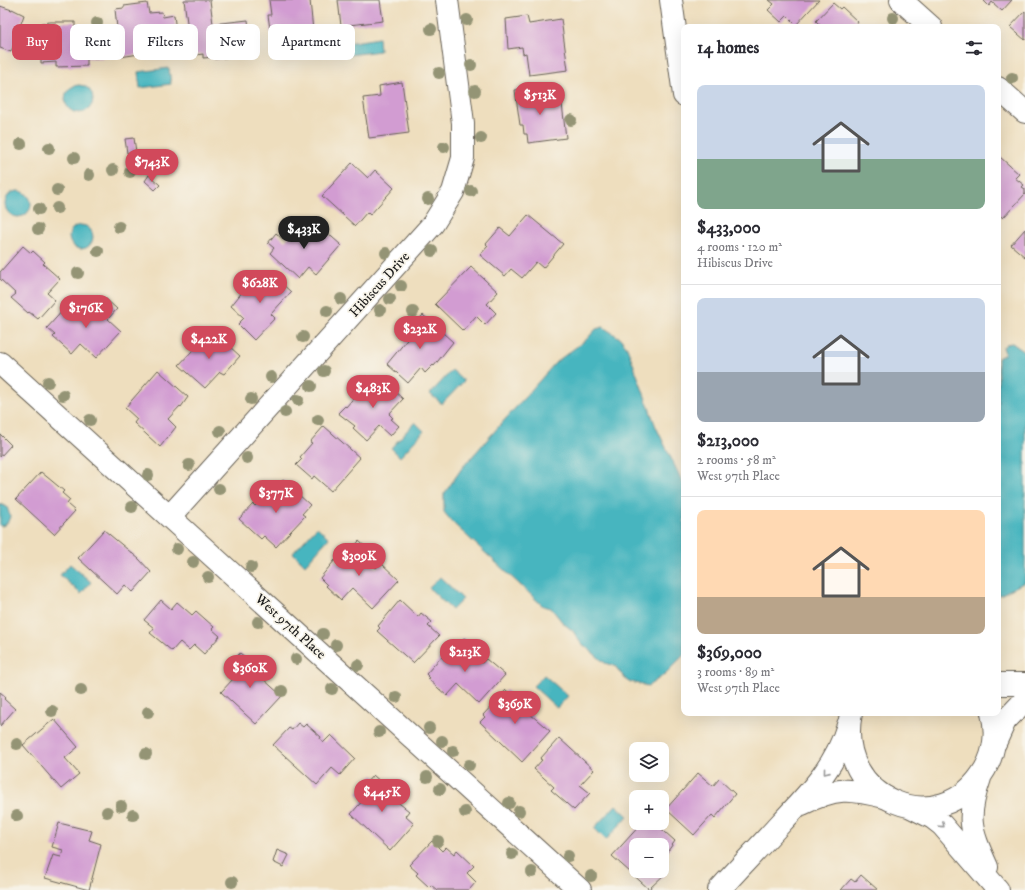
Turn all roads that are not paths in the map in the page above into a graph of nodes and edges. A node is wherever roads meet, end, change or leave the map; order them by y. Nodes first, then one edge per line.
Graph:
1 (447, 0) edge
2 (671, 0) edge
3 (901, 0) edge
4 (928, 24) edge
5 (681, 73) edge
6 (1001, 91) edge
7 (1025, 112) edge
8 (0, 363) edge
9 (170, 516) junction
10 (1001, 684) edge
11 (1025, 684) edge
12 (1025, 700) edge
13 (992, 716) edge
14 (850, 719) edge
15 (994, 744) junction
16 (981, 777) junction
17 (885, 797) junction
18 (908, 806) junction
19 (796, 808) junction
20 (580, 890) edge
21 (720, 890) edge
22 (998, 890) edge

1 - 9 street, Hibiscus Drive
2 - 5 street
3 - 4 street
6 - 7 street
8 - 9 street, West 97th Place
9 - 20 street, West 97th Place
10 - 11 street
12 - 15 street
13 - 15 street
14 - 17 street
14 -> 19 street
15 - 16 street
16 - 18 street
16 - 22 street
17 - 18 street
17 - 19 street
18 -> 22 street
19 - 21 street

